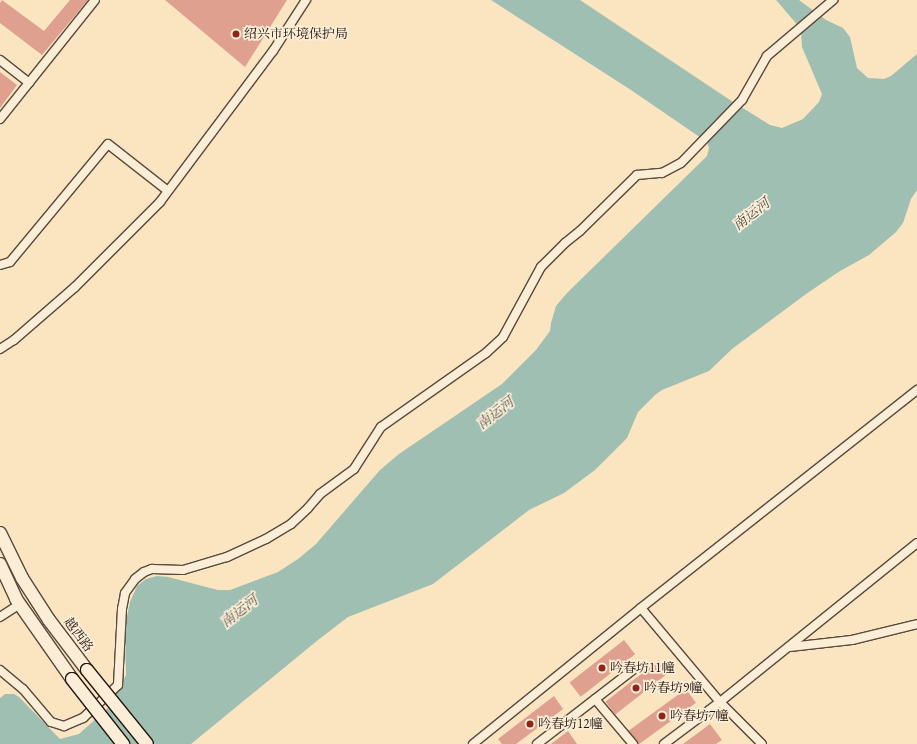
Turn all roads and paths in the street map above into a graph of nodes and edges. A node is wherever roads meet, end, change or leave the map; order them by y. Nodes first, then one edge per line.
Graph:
1 (95, 0) edge
2 (306, 0) edge
3 (833, 0) edge
4 (0, 60) edge
5 (29, 83) junction
6 (0, 119) edge
7 (168, 191) junction
8 (0, 265) edge
9 (0, 349) edge
10 (917, 390) edge
11 (0, 533) edge
12 (916, 546) edge
13 (0, 564) edge
14 (20, 604) junction
15 (641, 608) junction
16 (0, 617) edge
17 (917, 624) edge
18 (790, 647) junction
19 (634, 669) dead end
20 (0, 670) edge
21 (595, 699) junction
22 (720, 702) junction
23 (124, 744) edge
24 (147, 744) edge
25 (473, 744) edge
26 (537, 744) edge
27 (633, 744) edge
28 (664, 744) edge
29 (762, 744) edge

1 - 5 street
2 - 7 street
3 - 20 street
4 - 5 street
5 - 6 street
7 - 8 street
7 - 9 street
10 - 15 street
11 - 24 main road, 越西路, bridge
12 - 18 street
13 - 14 main road
14 - 16 street
14 - 23 main road, bridge
15 - 22 street
15 - 25 street
17 - 18 street
18 - 22 street
19 - 21 street
21 - 26 street
21 - 27 street
22 - 28 street
22 - 29 street

